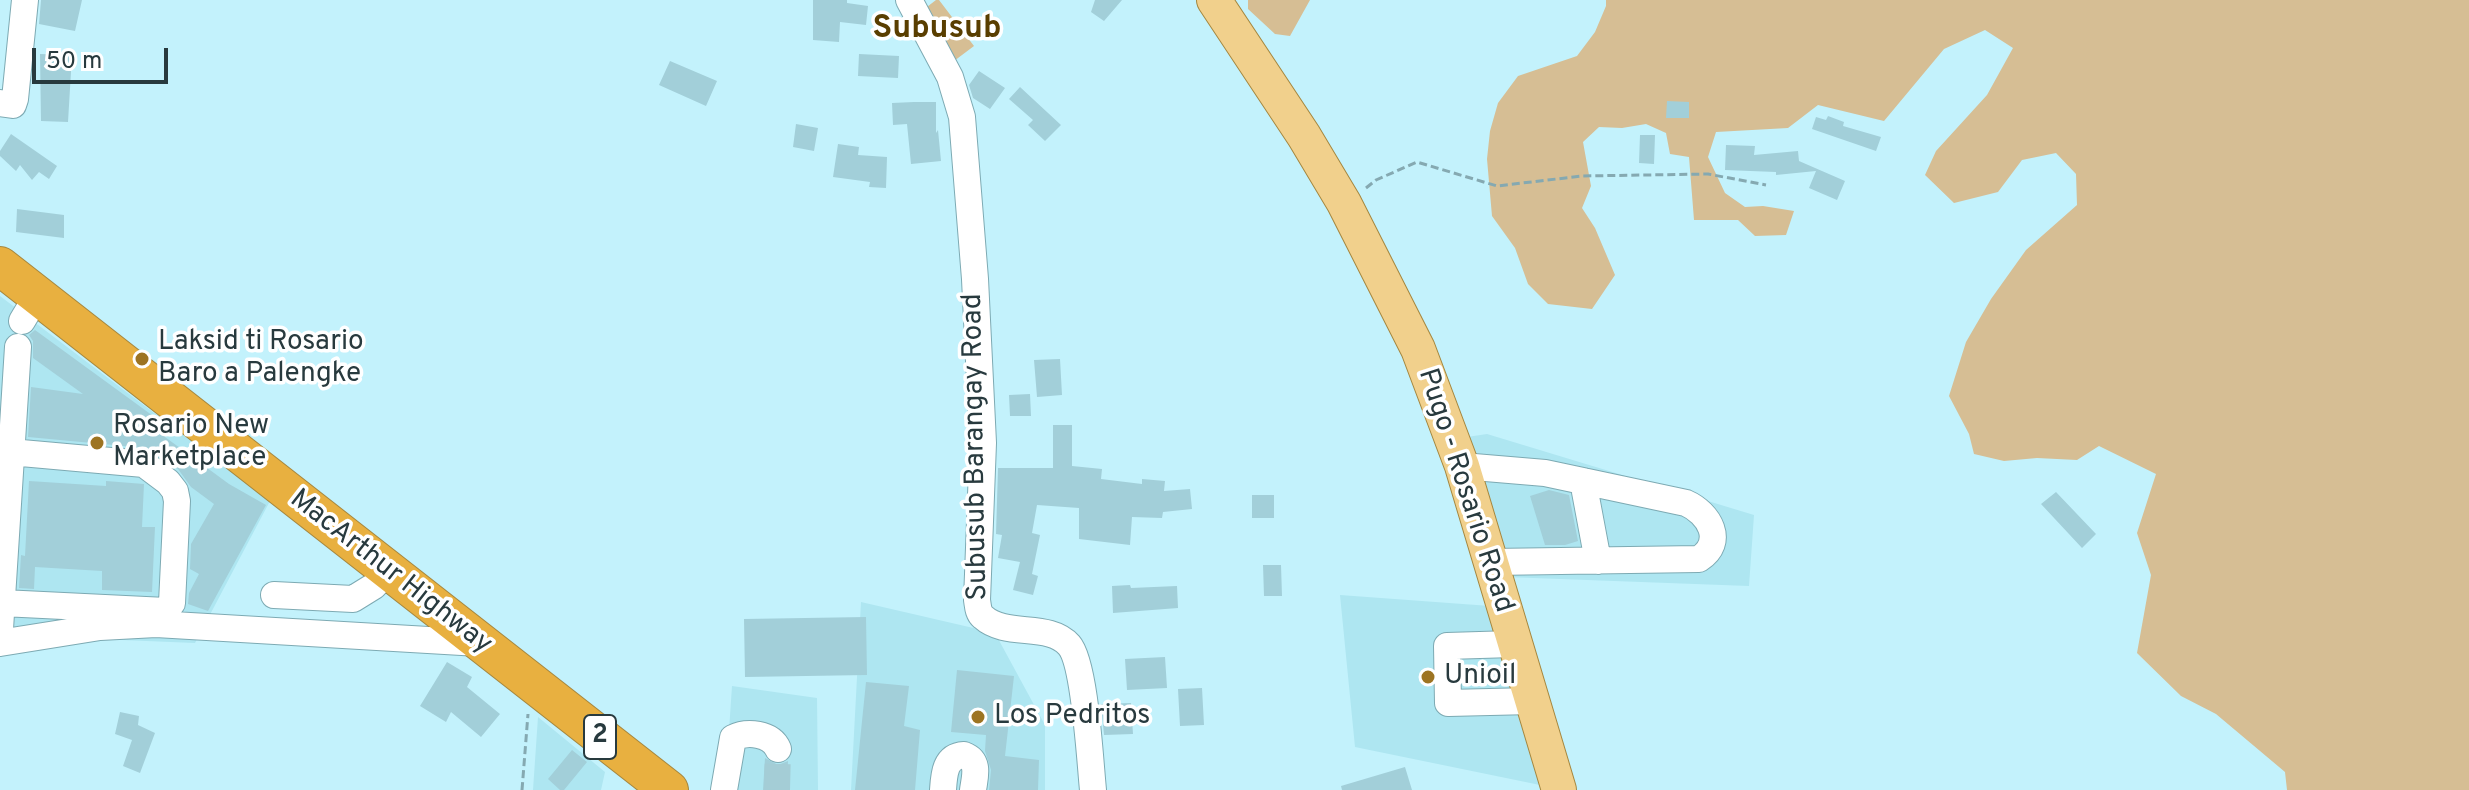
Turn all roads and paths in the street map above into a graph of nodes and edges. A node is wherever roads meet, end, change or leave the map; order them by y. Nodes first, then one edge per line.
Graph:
1 (25, 0) edge
2 (909, 0) edge
3 (1214, 0) edge
4 (0, 103) edge
5 (1766, 185) dead end
6 (1344, 203) junction
7 (1, 269) edge
8 (18, 347) dead end
9 (10, 452) junction
10 (1462, 466) junction
11 (1583, 481) junction
12 (1598, 561) junction
13 (1491, 562) junction
14 (388, 571) junction
15 (274, 595) dead end
16 (1, 616) edge
17 (0, 643) edge
18 (479, 643) junction
19 (1513, 644) junction
20 (531, 684) junction
21 (1532, 701) junction
22 (778, 749) dead end
23 (522, 790) edge
24 (669, 790) edge
25 (724, 790) edge
26 (943, 790) edge
27 (973, 790) edge
28 (1093, 790) edge
29 (1559, 790) edge

1 - 4 street
2 - 28 street, Subusub Barangay Road
3 - 6 main road, Pugo - Rosario Road
5 - 6 path
6 - 10 main road, Pugo - Rosario Road
7 - 14 highway, MacArthur Highway / 2
8 - 9 street
9 - 16 street
9 - 16 street
10 - 11 street
10 - 13 main road, Pugo - Rosario Road
11 - 12 street
11 - 12 street
12 - 13 street
13 - 19 main road, Pugo - Rosario Road
14 - 15 street
14 - 18 highway, MacArthur Highway / 2
17 - 18 street
18 - 20 highway, MacArthur Highway / 2
19 - 21 main road, Pugo - Rosario Road
19 - 21 street
20 - 23 path
20 - 24 highway, MacArthur Highway / 2
21 - 29 main road, Pugo - Rosario Road
22 - 25 street
26 - 27 street

